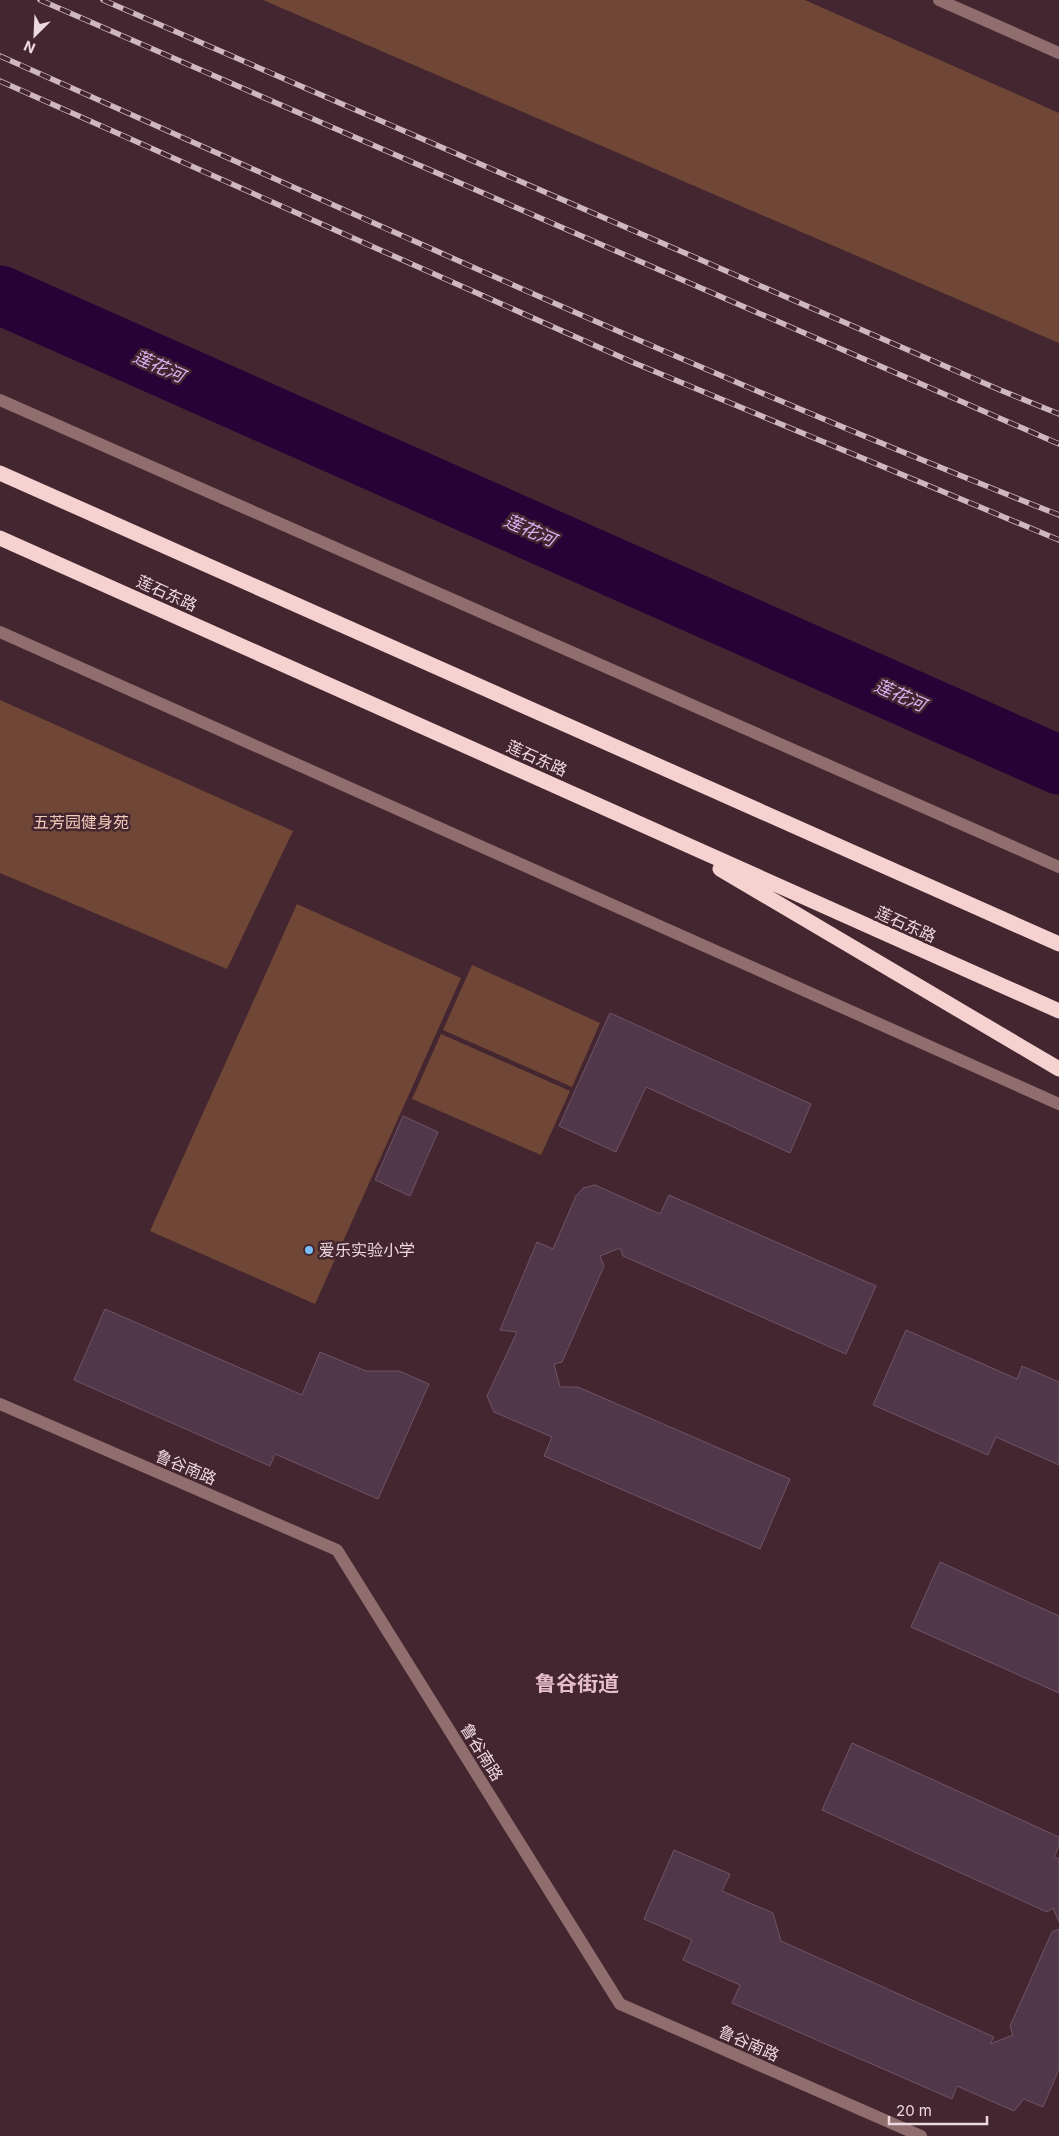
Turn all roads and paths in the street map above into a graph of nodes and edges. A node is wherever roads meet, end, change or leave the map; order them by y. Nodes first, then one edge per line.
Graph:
1 (939, 0) edge
2 (1059, 53) edge
3 (0, 400) edge
4 (0, 473) edge
5 (0, 538) edge
6 (0, 632) edge
7 (656, 831) junction
8 (1059, 867) edge
9 (1059, 944) edge
10 (1059, 1011) edge
11 (1059, 1069) edge
12 (1059, 1104) edge
13 (0, 1404) edge
14 (921, 2136) edge

1 - 2 street
3 - 8 street
4 - 9 highway
5 - 7 highway, 莲石东路
6 - 12 street
7 - 10 highway, 莲石东路
7 - 11 highway
13 - 14 street, 鲁谷南路

